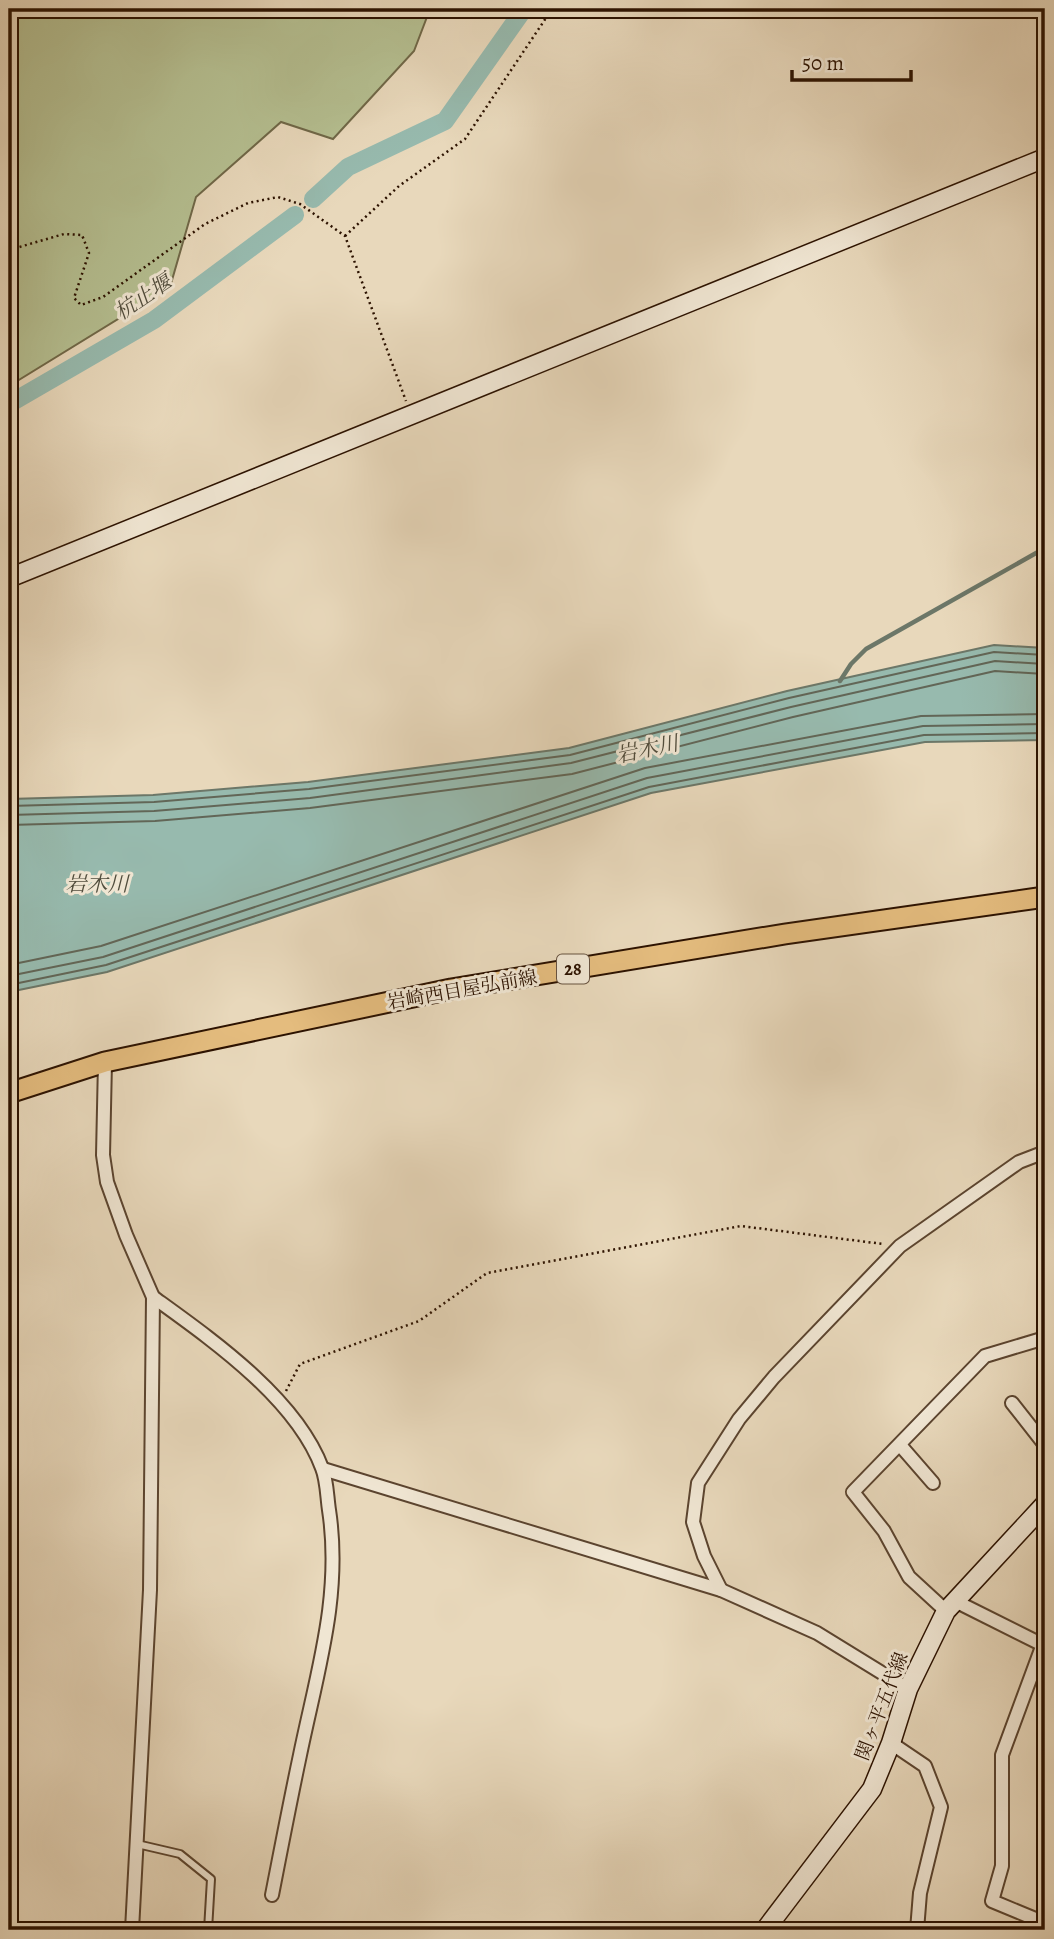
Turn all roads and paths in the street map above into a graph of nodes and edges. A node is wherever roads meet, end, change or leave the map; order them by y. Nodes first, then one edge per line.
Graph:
1 (552, 9) edge
2 (1045, 158) edge
3 (345, 236) junction
4 (9, 250) edge
5 (411, 414) junction
6 (9, 578) edge
7 (1045, 897) edge
8 (105, 1062) junction
9 (9, 1093) edge
10 (1045, 1152) edge
11 (900, 1246) junction
12 (153, 1297) junction
13 (1045, 1338) edge
14 (1012, 1403) dead end
15 (279, 1404) junction
16 (900, 1445) junction
17 (1045, 1445) edge
18 (323, 1469) junction
19 (933, 1483) dead end
20 (1045, 1504) edge
21 (721, 1590) junction
22 (951, 1606) junction
23 (1044, 1645) edge
24 (908, 1689) junction
25 (891, 1743) junction
26 (136, 1844) junction
27 (272, 1895) dead end
28 (1045, 1923) edge
29 (9, 1925) edge
30 (122, 1930) edge
31 (132, 1930) edge
32 (208, 1930) edge
33 (765, 1930) edge
34 (917, 1930) edge

1 - 3 path
2 - 5 street
3 - 4 path
3 - 5 path
5 - 6 street
7 - 8 main road, 岩崎西目屋弘前線 / 28
8 - 9 main road, 岩崎西目屋弘前線 / 28
8 - 12 street
10 - 11 street
11 - 15 path
11 - 21 street
12 - 15 street
12 - 26 street
13 - 16 street
14 - 17 street
15 - 18 street
16 - 19 street
16 - 22 street
18 - 21 street
18 - 27 street
20 - 22 street, 関ヶ平五代線
21 - 24 street
22 - 23 street
22 - 24 street, 関ヶ平五代線
23 - 28 street
24 - 25 street, 関ヶ平五代線
25 - 33 street, 関ヶ平五代線
25 - 34 street
26 - 31 street
26 - 32 lane
29 - 30 path

